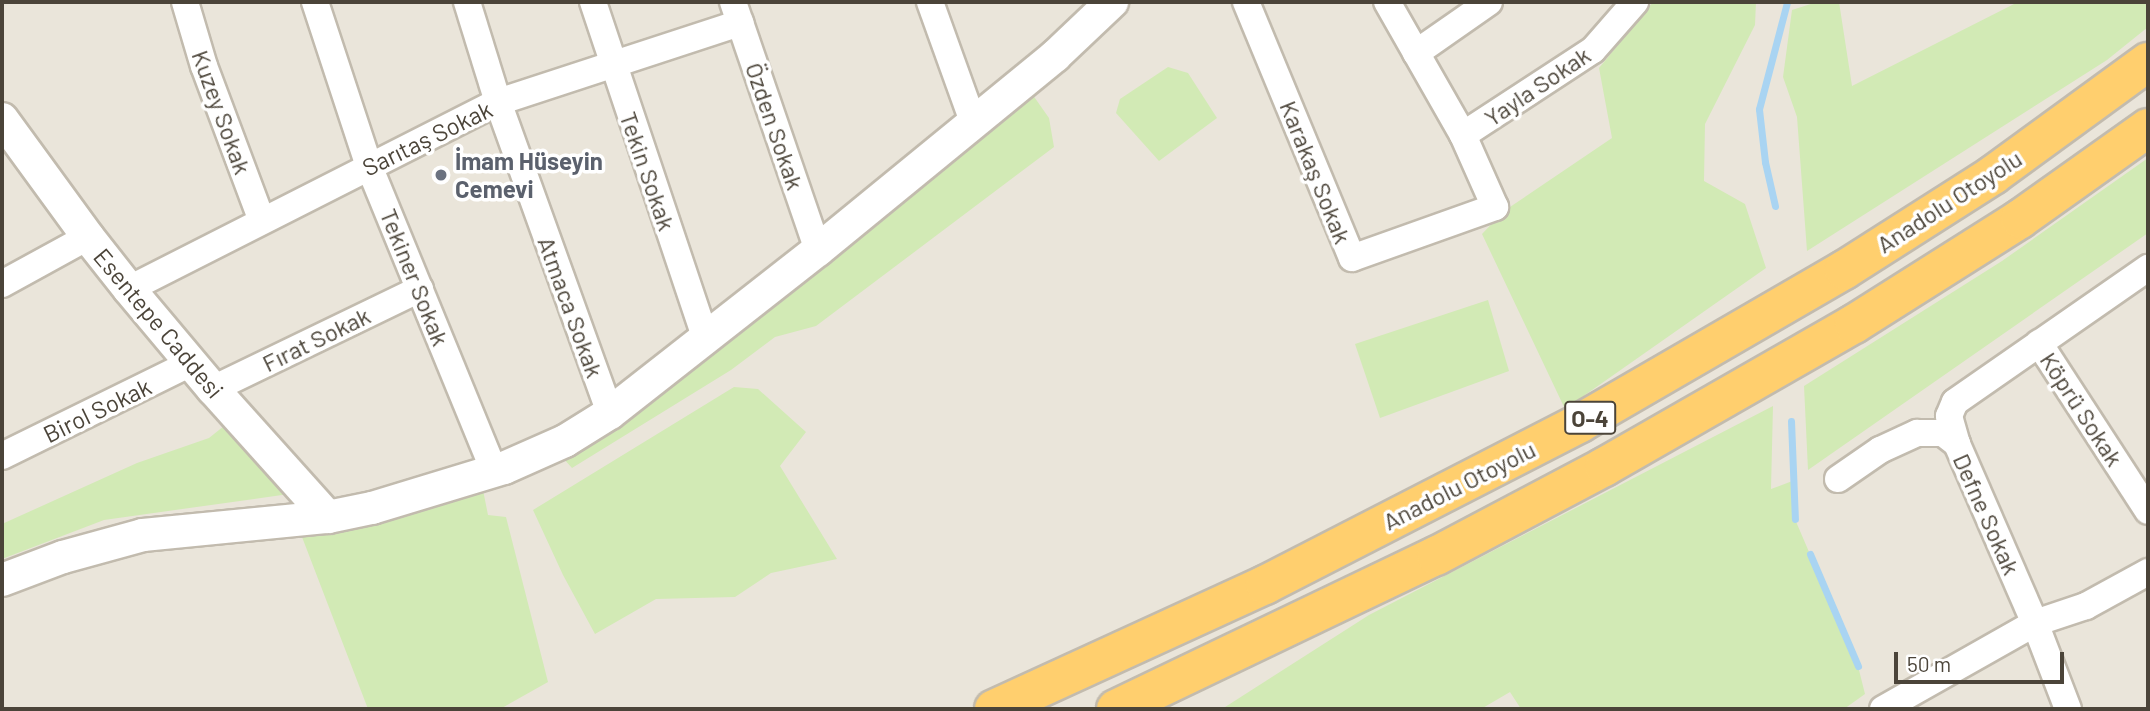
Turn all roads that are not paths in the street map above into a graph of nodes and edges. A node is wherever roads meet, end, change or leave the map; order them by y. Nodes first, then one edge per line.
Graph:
1 (185, 2) edge
2 (315, 2) edge
3 (467, 2) edge
4 (593, 2) edge
5 (930, 2) edge
6 (1112, 2) edge
7 (1246, 2) edge
8 (1387, 2) edge
9 (1489, 2) edge
10 (1635, 2) edge
11 (736, 12) edge
12 (1416, 53) junction
13 (2148, 62) edge
14 (612, 65) junction
15 (498, 102) junction
16 (2, 119) edge
17 (974, 124) junction
18 (2148, 128) edge
19 (1463, 135) junction
20 (369, 166) junction
21 (262, 221) junction
22 (88, 237) junction
23 (818, 250) junction
24 (2148, 268) edge
25 (2, 284) edge
26 (129, 289) junction
27 (420, 289) junction
28 (706, 340) junction
29 (2039, 343) junction
30 (191, 363) junction
31 (213, 389) junction
32 (610, 413) junction
33 (1957, 444) junction
34 (2, 456) edge
35 (494, 471) junction
36 (1838, 478) dead end
37 (2148, 511) edge
38 (328, 517) junction
39 (2148, 572) edge
40 (2, 580) edge
41 (2035, 623) junction
42 (994, 709) edge
43 (1116, 709) edge
44 (1884, 709) edge
45 (2068, 709) edge

1 - 21 street, Kuzey Sokak
2 - 20 street, Tekiner Sokak
3 - 15 street, Atmaca Sokak
4 - 14 street, Tekin Sokak
5 - 17 street
6 - 17 street
7 - 19 street, Karakaş Sokak
8 - 12 street, Karakaş Sokak
9 - 12 street
10 - 19 street, Yayla Sokak
11 - 14 street, Sarıtaş Sokak
11 - 23 street, Özden Sokak
12 - 19 street, Karakaş Sokak
13 - 42 highway, Anadolu Otoyolu / O-4
14 - 15 street, Sarıtaş Sokak
14 - 28 street, Tekin Sokak
15 - 20 street, Sarıtaş Sokak
15 - 32 street, Atmaca Sokak
16 - 22 street, Esentepe Caddesi
17 - 23 street
18 - 43 highway, Anadolu Otoyolu / O-4
20 - 21 street, Sarıtaş Sokak
20 - 27 street, Tekiner Sokak
21 - 26 street, Sarıtaş Sokak
22 - 25 street
22 - 26 street, Esentepe Caddesi
23 - 28 street
24 - 29 street, Köprü Sokak
26 - 30 street, Esentepe Caddesi
27 - 31 street, Fırat Sokak
27 - 35 street, Tekiner Sokak
28 - 32 street
29 - 33 street, Köprü Sokak
29 - 37 street, Köprü Sokak
30 - 31 street, Esentepe Caddesi
30 - 34 street, Birol Sokak
31 - 38 street, Esentepe Caddesi
32 - 35 street
33 - 36 street, Defne Sokak
33 - 41 street, Defne Sokak
35 - 38 street
38 - 40 street
39 - 41 street
41 - 44 street
41 - 45 street, Defne Sokak

